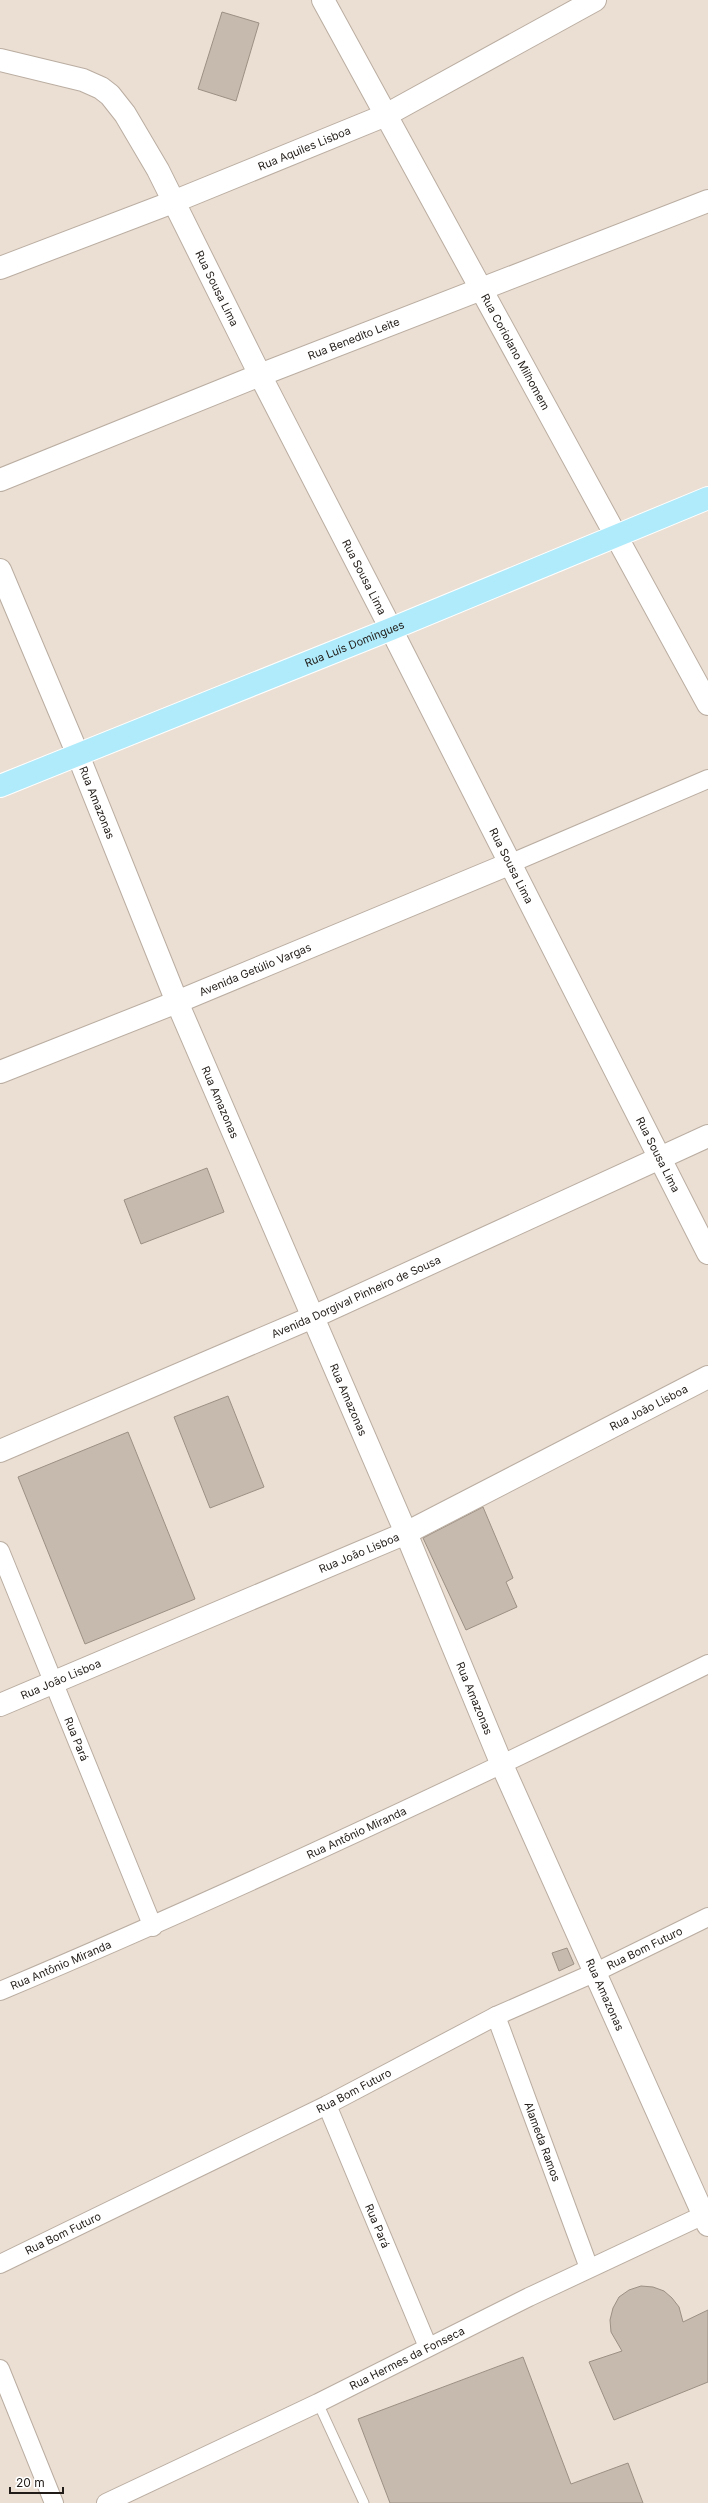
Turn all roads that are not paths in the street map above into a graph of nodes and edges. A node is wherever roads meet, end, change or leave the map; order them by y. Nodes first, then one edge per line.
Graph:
1 (323, 0) edge
2 (596, 0) edge
3 (0, 60) edge
4 (386, 115) junction
5 (708, 201) edge
6 (174, 202) junction
7 (0, 268) edge
8 (482, 290) junction
9 (260, 375) junction
10 (0, 480) edge
11 (708, 498) edge
12 (616, 537) junction
13 (0, 570) edge
14 (392, 629) junction
15 (708, 704) edge
16 (78, 755) junction
17 (708, 779) edge
18 (0, 786) edge
19 (510, 864) junction
20 (177, 1002) junction
21 (0, 1072) edge
22 (708, 1136) edge
23 (661, 1158) junction
24 (708, 1253) edge
25 (313, 1317) junction
26 (708, 1377) edge
27 (0, 1451) edge
28 (406, 1533) junction
29 (0, 1551) edge
30 (5, 1576) edge
31 (708, 1664) edge
32 (54, 1684) junction
33 (0, 1705) edge
34 (502, 1765) junction
35 (708, 1917) edge
36 (154, 1927) junction
37 (596, 1972) junction
38 (0, 1991) edge
39 (496, 2016) junction
40 (326, 2104) junction
41 (706, 2217) edge
42 (0, 2264) edge
43 (589, 2268) junction
44 (428, 2347) junction
45 (0, 2369) edge
46 (318, 2403) junction
47 (54, 2503) edge
48 (106, 2503) edge
49 (364, 2503) edge

1 - 4 street, Rua Coriolano Milhomem
2 - 4 street, Rua Aquiles Lisboa
3 - 6 street, Rua Sousa Lima
4 - 6 street, Rua Aquiles Lisboa
4 - 8 street, Rua Coriolano Milhomem
5 - 8 street, Rua Benedito Leite
6 - 7 street, Rua Aquiles Lisboa
6 - 9 street, Rua Sousa Lima
8 - 9 street, Rua Benedito Leite
8 - 12 street, Rua Coriolano Milhomem
9 - 10 street, Rua Benedito Leite
9 - 14 street, Rua Sousa Lima
11 - 12 main road, Rua Luís Domingues
12 - 14 main road, Rua Luís Domingues
12 - 15 street, Rua Coriolano Milhomem
13 - 16 street, Rua Amazonas
14 - 16 main road, Rua Luís Domingues
14 - 19 street, Rua Sousa Lima
16 - 18 main road, Rua Luís Domingues
16 - 20 street, Rua Amazonas
17 - 19 street
19 - 20 street, Avenida Getúlio Vargas
19 - 23 street, Rua Sousa Lima
20 - 21 street, Avenida Getúlio Vargas
20 - 25 street, Rua Amazonas
22 - 23 street, Avenida Dorgival Pinheiro de Sousa
23 - 24 street, Rua Sousa Lima
23 - 25 street, Avenida Dorgival Pinheiro de Sousa
25 - 27 street, Avenida Dorgival Pinheiro de Sousa
25 - 28 street, Rua Amazonas
26 - 28 street, Rua João Lisboa
28 - 32 street, Rua João Lisboa
28 - 34 street, Rua Amazonas
29 - 30 street, Rua Pará
30 - 32 street, Rua Pará
31 - 34 street, Rua Antônio Miranda
32 - 33 street, Rua João Lisboa
32 - 36 street, Rua Pará
34 - 36 street, Rua Antônio Miranda
34 - 37 street, Rua Amazonas
35 - 37 street, Rua Bom Futuro
36 - 38 street, Rua Antônio Miranda
37 - 39 street, Rua Bom Futuro
37 - 41 street, Rua Amazonas
39 - 40 street, Rua Bom Futuro
39 - 43 street, Alameda Ramos
40 - 42 street, Rua Bom Futuro
40 - 44 street, Rua Pará
41 - 43 street, Rua Hermes da Fonseca
43 - 44 street, Rua Hermes da Fonseca
44 - 46 street, Rua Hermes da Fonseca
45 - 47 street
46 - 48 street, Rua Hermes da Fonseca
46 - 49 lane

